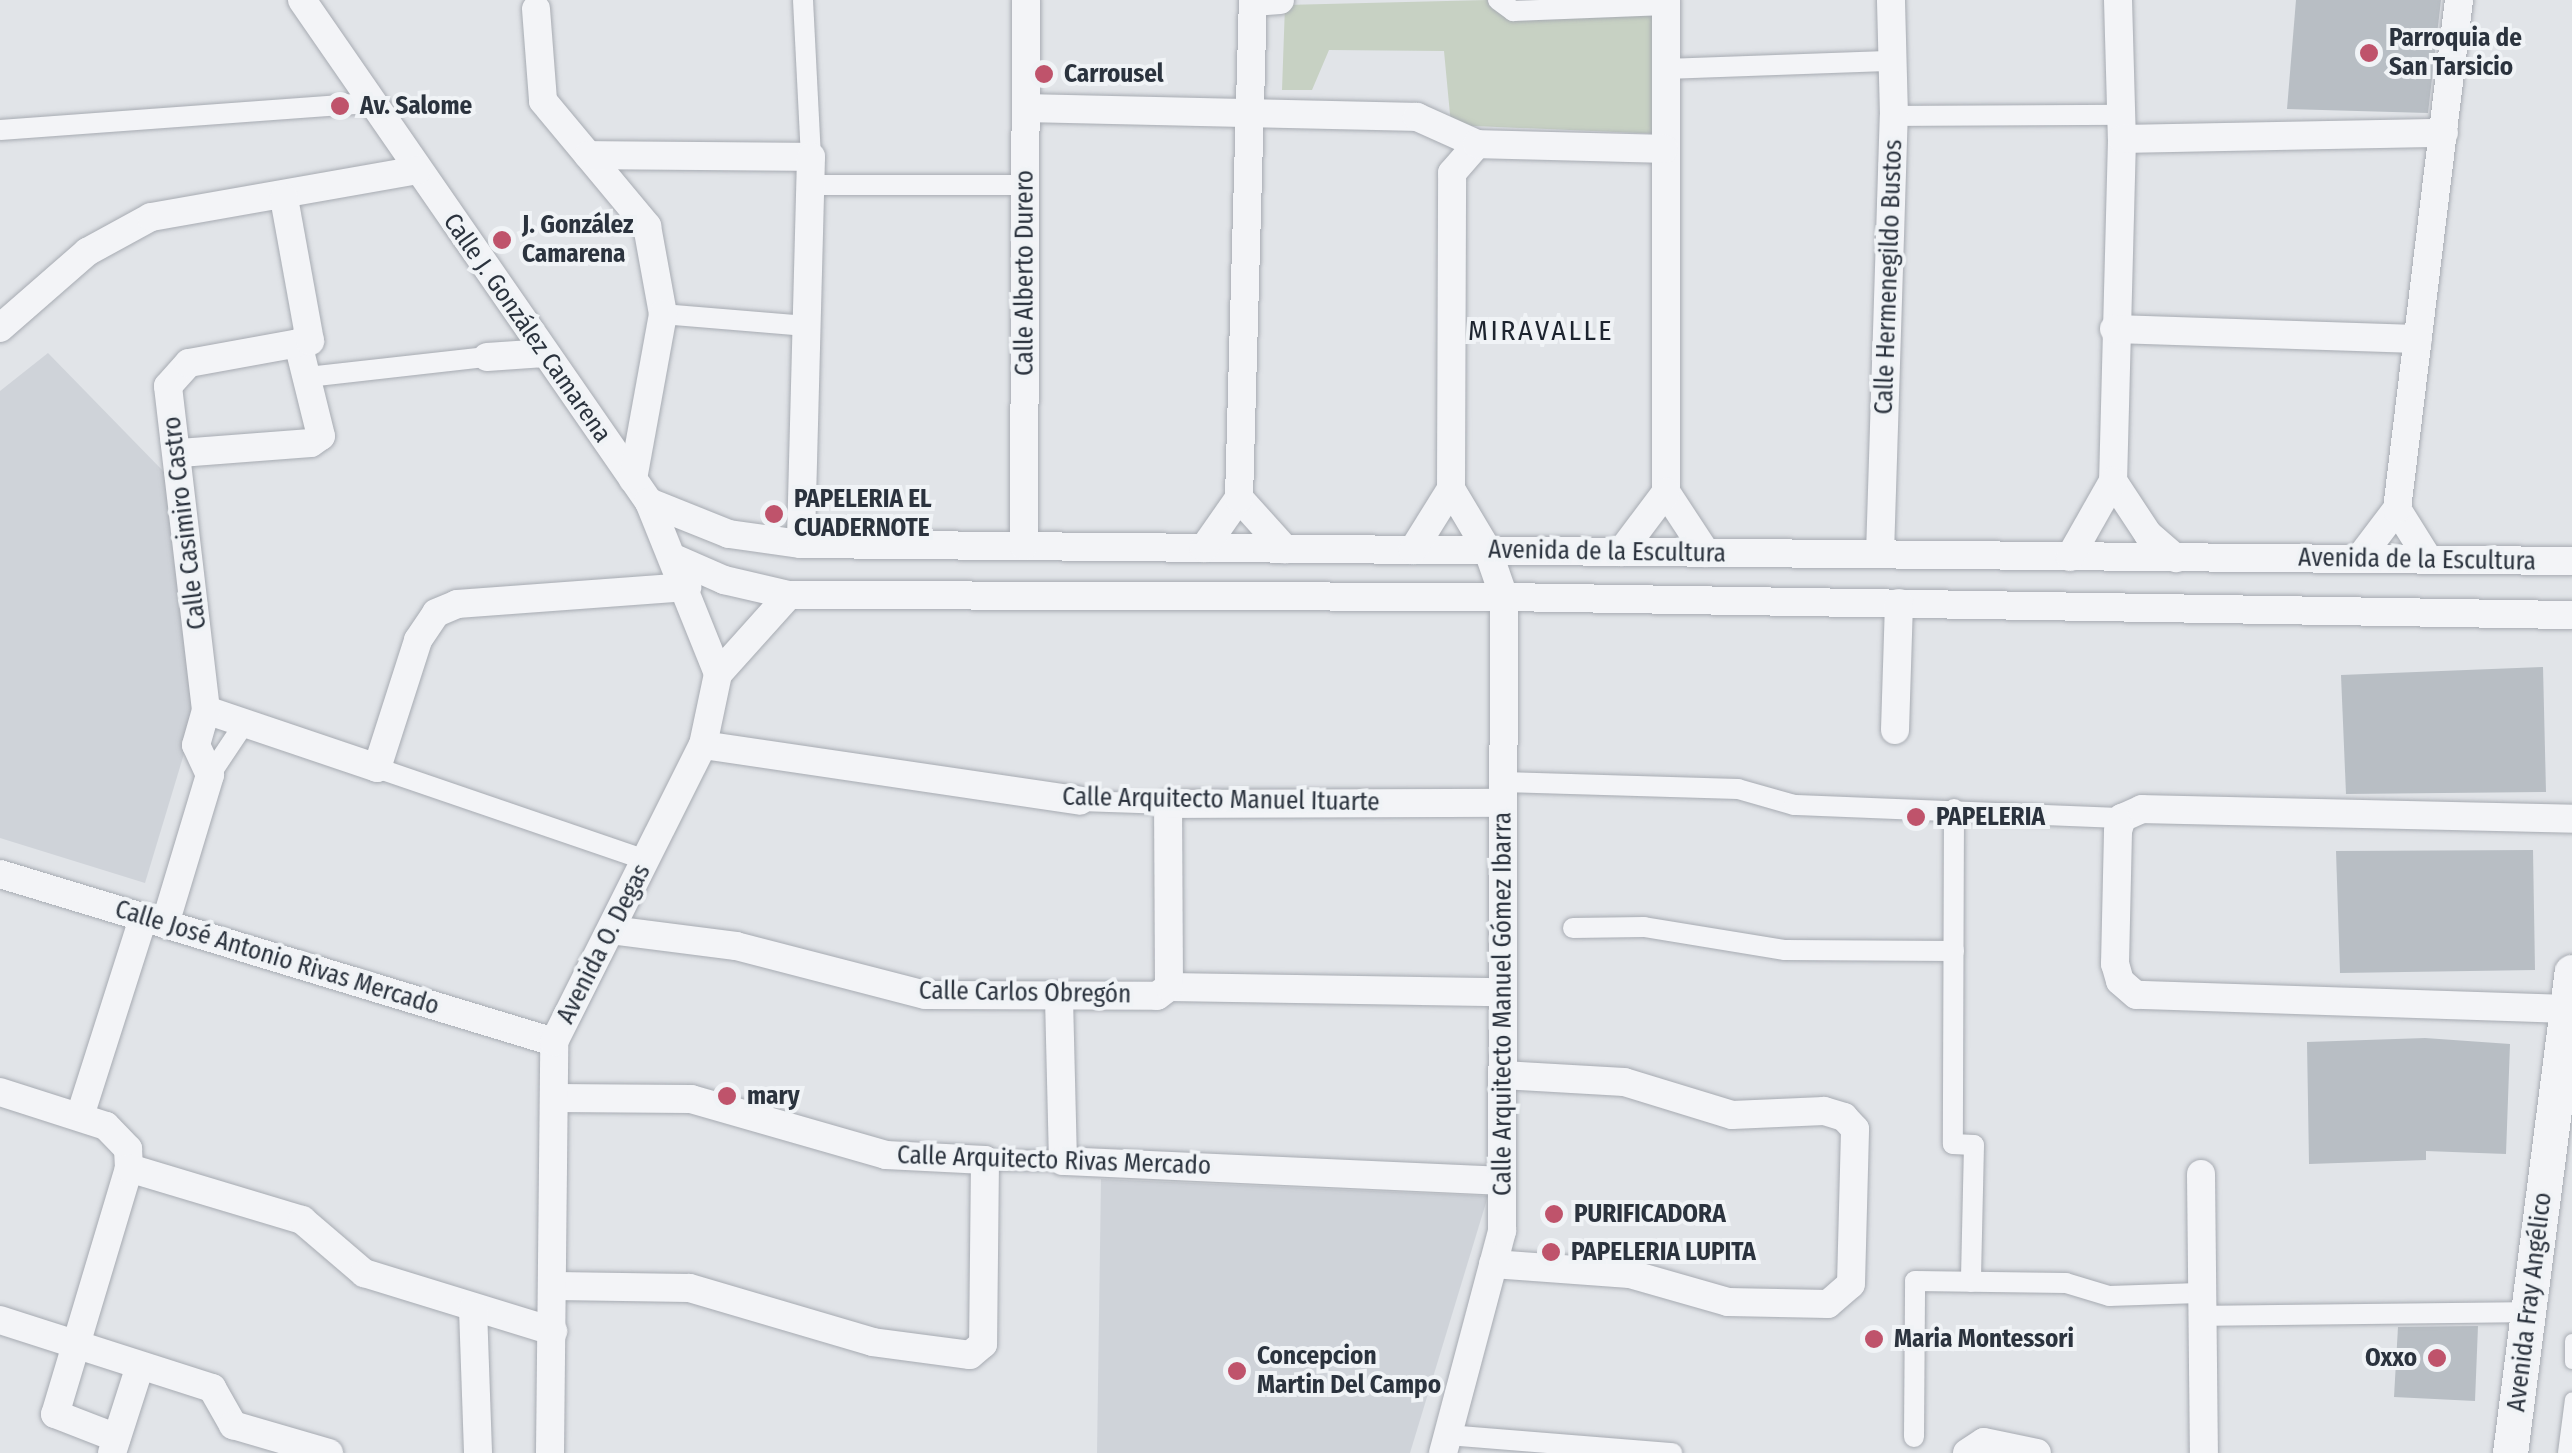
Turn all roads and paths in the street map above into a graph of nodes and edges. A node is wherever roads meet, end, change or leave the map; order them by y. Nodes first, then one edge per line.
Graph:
1 (302, 0) edge
2 (804, 0) edge
3 (1026, 0) edge
4 (1262, 0) edge
5 (1498, 0) edge
6 (1891, 0) edge
7 (2118, 0) edge
8 (2459, 0) edge
9 (1666, 3) edge
10 (536, 9) dead end
11 (1891, 61) junction
12 (1668, 70) junction
13 (372, 103) junction
14 (1026, 108) junction
15 (1254, 114) junction
16 (1894, 116) junction
17 (2122, 127) junction
18 (0, 130) edge
19 (2444, 133) junction
20 (1470, 148) junction
21 (1664, 149) junction
22 (588, 155) junction
23 (417, 170) junction
24 (810, 171) junction
25 (1024, 185) junction
26 (284, 198) junction
27 (664, 314) junction
28 (804, 326) junction
29 (0, 328) edge
30 (2114, 329) junction
31 (2418, 339) junction
32 (298, 342) junction
33 (544, 353) junction
34 (487, 358) joint
35 (308, 377) junction
36 (180, 454) junction
37 (2114, 481) junction
38 (1451, 489) junction
39 (640, 490) junction
40 (1666, 492) junction
41 (1239, 498) junction
42 (2397, 509) junction
43 (802, 544) junction
44 (1024, 546) junction
45 (1204, 548) junction
46 (1285, 548) junction
47 (1412, 550) junction
48 (1488, 550) junction
49 (1621, 552) junction
50 (1706, 553) junction
51 (1880, 554) junction
52 (2070, 556) junction
53 (674, 558) junction
54 (2176, 558) junction
55 (2359, 559) junction
56 (2429, 560) junction
57 (2572, 562) edge
58 (686, 587) junction
59 (789, 594) junction
60 (1504, 597) junction
61 (1899, 604) junction
62 (2572, 615) edge
63 (718, 674) junction
64 (206, 710) junction
65 (242, 727) junction
66 (1894, 730) dead end
67 (704, 745) junction
68 (377, 768) junction
69 (210, 775) junction
70 (1503, 793) junction
71 (1080, 800) joint
72 (1168, 804) junction
73 (1954, 809) junction
74 (2122, 818) junction
75 (2572, 819) edge
76 (646, 860) junction
77 (0, 874) edge
78 (154, 921) junction
79 (1572, 928) dead end
80 (611, 930) junction
81 (1954, 951) junction
82 (2572, 972) edge
83 (1168, 986) junction
84 (1502, 992) junction
85 (1059, 998) junction
86 (2568, 1009) junction
87 (554, 1042) junction
88 (2572, 1071) edge
89 (1502, 1075) junction
90 (0, 1092) edge
91 (554, 1098) junction
92 (80, 1116) junction
93 (985, 1160) junction
94 (1063, 1161) junction
95 (129, 1168) junction
96 (2201, 1174) dead end
97 (1502, 1181) junction
98 (1494, 1264) junction
99 (1971, 1282) junction
100 (556, 1286) junction
101 (2200, 1304) junction
102 (473, 1309) junction
103 (2528, 1312) junction
104 (0, 1320) edge
105 (554, 1331) junction
106 (2572, 1341) edge
107 (76, 1344) junction
108 (2572, 1362) edge
109 (140, 1366) junction
110 (2572, 1399) edge
111 (1914, 1437) dead end
112 (1445, 1444) edge
113 (115, 1445) edge
114 (330, 1453) edge
115 (478, 1453) edge
116 (550, 1453) edge
117 (1672, 1453) edge
118 (1967, 1453) edge
119 (2037, 1453) edge
120 (2204, 1453) edge
121 (2510, 1453) edge
122 (2523, 1453) edge
123 (2565, 1453) edge

1 - 13 street, Calle J. González Camarena
2 - 24 street
3 - 14 street, Calle Alberto Durero
4 - 15 street
5 - 9 street
6 - 11 street, Calle Hermenegildo Bustos
7 - 17 street
8 - 19 street
9 - 12 street
10 - 22 street
11 - 12 street
11 - 16 street, Calle Hermenegildo Bustos
12 - 21 street
13 - 18 street
13 - 23 street, Calle J. González Camarena
14 - 15 street
14 - 25 street, Calle Alberto Durero
15 - 20 street
15 - 41 street
16 - 17 street
16 - 51 street, Calle Hermenegildo Bustos
17 - 19 street
17 - 30 street
19 - 31 street
20 - 21 street
20 - 38 street
21 - 40 street
22 - 24 street
22 - 27 street
23 - 26 street
23 - 33 street, Calle J. González Camarena
24 - 25 street
24 - 28 street
25 - 44 street, Calle Alberto Durero
26 - 29 street
26 - 32 street
27 - 28 street
27 - 39 street
28 - 43 street
30 - 31 street
30 - 37 street
31 - 42 street
32 - 35 street
32 - 36 street, Calle Casimiro Castro
33 - 34 street
33 - 39 street, Calle J. González Camarena
34 - 35 street
35 - 36 street
36 - 64 street, Calle Casimiro Castro
37 - 52 street
37 - 54 street
38 - 47 street
38 - 48 street, Calle Arquitecto Manuel Gómez Ibarra
39 - 43 street, Avenida de la Escultura
39 - 53 street, Calle J. González Camarena
40 - 49 street
40 - 50 street
41 - 45 street
41 - 46 street
42 - 55 street
42 - 56 street
43 - 44 street, Avenida de la Escultura
44 - 45 street, Avenida de la Escultura
45 - 46 street, Avenida de la Escultura
46 - 47 street, Avenida de la Escultura
47 - 48 street, Avenida de la Escultura
48 - 49 street, Avenida de la Escultura
48 - 60 street, Calle Arquitecto Manuel Gómez Ibarra
49 - 50 street, Avenida de la Escultura
50 - 51 street, Avenida de la Escultura
51 - 52 street, Avenida de la Escultura
52 - 54 street, Avenida de la Escultura
53 - 58 street, Calle J. González Camarena
53 - 59 street, Avenida de la Escultura
54 - 55 street, Avenida de la Escultura
55 - 56 street, Avenida de la Escultura
56 - 57 street, Avenida de la Escultura
58 - 63 street, Calle J. González Camarena
58 - 68 street
59 - 60 street, Avenida de la Escultura
59 - 63 street
60 - 61 street, Avenida de la Escultura
60 - 70 street, Calle Arquitecto Manuel Gómez Ibarra
61 - 62 street, Avenida de la Escultura
61 - 66 street
63 - 67 street, Avenida O. Degas
64 - 65 street
64 - 69 street, Calle Casimiro Castro
65 - 68 street
65 - 69 street, Calle Casimiro Castro
67 - 71 street, Calle Arquitecto Manuel Ituarte
67 - 76 street, Avenida O. Degas
68 - 76 street
69 - 78 street, Calle Casimiro Castro
70 - 72 street, Calle Arquitecto Manuel Ituarte
70 - 73 street, Calle Arquitecto Manuel Ituarte
70 - 84 street, Calle Arquitecto Manuel Gómez Ibarra
71 - 72 street, Calle Arquitecto Manuel Ituarte
72 - 83 street
73 - 74 street, Calle Arquitecto Manuel Ituarte
73 - 81 street
74 - 75 street, Calle Arquitecto Manuel Ituarte
74 - 86 street
76 - 80 street, Avenida O. Degas
77 - 78 street, Calle José Antonio Rivas Mercado
78 - 87 street, Calle José Antonio Rivas Mercado
78 - 92 street, Calle Casimiro Castro
79 - 81 street
80 - 85 street, Calle Carlos Obregón
80 - 87 street, Avenida O. Degas
81 - 99 street
82 - 86 street, Avenida Fray Angélico
83 - 84 street, Calle Carlos Obregón
83 - 85 street, Calle Carlos Obregón
84 - 89 street, Calle Arquitecto Manuel Gómez Ibarra
85 - 94 street
86 - 103 street, Avenida Fray Angélico
87 - 91 street, Avenida O. Degas
88 - 122 lane
89 - 97 street, Calle Arquitecto Manuel Gómez Ibarra
89 - 98 street
90 - 92 street
91 - 93 street, Calle Arquitecto Rivas Mercado
91 - 100 street, Avenida O. Degas
92 - 95 street
93 - 94 street, Calle Arquitecto Rivas Mercado
93 - 100 street
94 - 97 street, Calle Arquitecto Rivas Mercado
95 - 102 street
95 - 107 street
96 - 101 street
97 - 98 street, Calle Arquitecto Manuel Gómez Ibarra
98 - 112 street, Calle Arquitecto Manuel Gómez Ibarra
99 - 101 street
99 - 111 street
100 - 105 street, Avenida O. Degas
101 - 103 street
101 - 120 street
102 - 105 street
102 - 115 street
103 - 121 street, Avenida Fray Angélico
104 - 107 street
105 - 116 street, Avenida O. Degas
106 - 108 lane
107 - 109 street
107 - 113 street
109 - 113 street
109 - 114 street
110 - 123 lane
112 - 117 street
118 - 119 street

